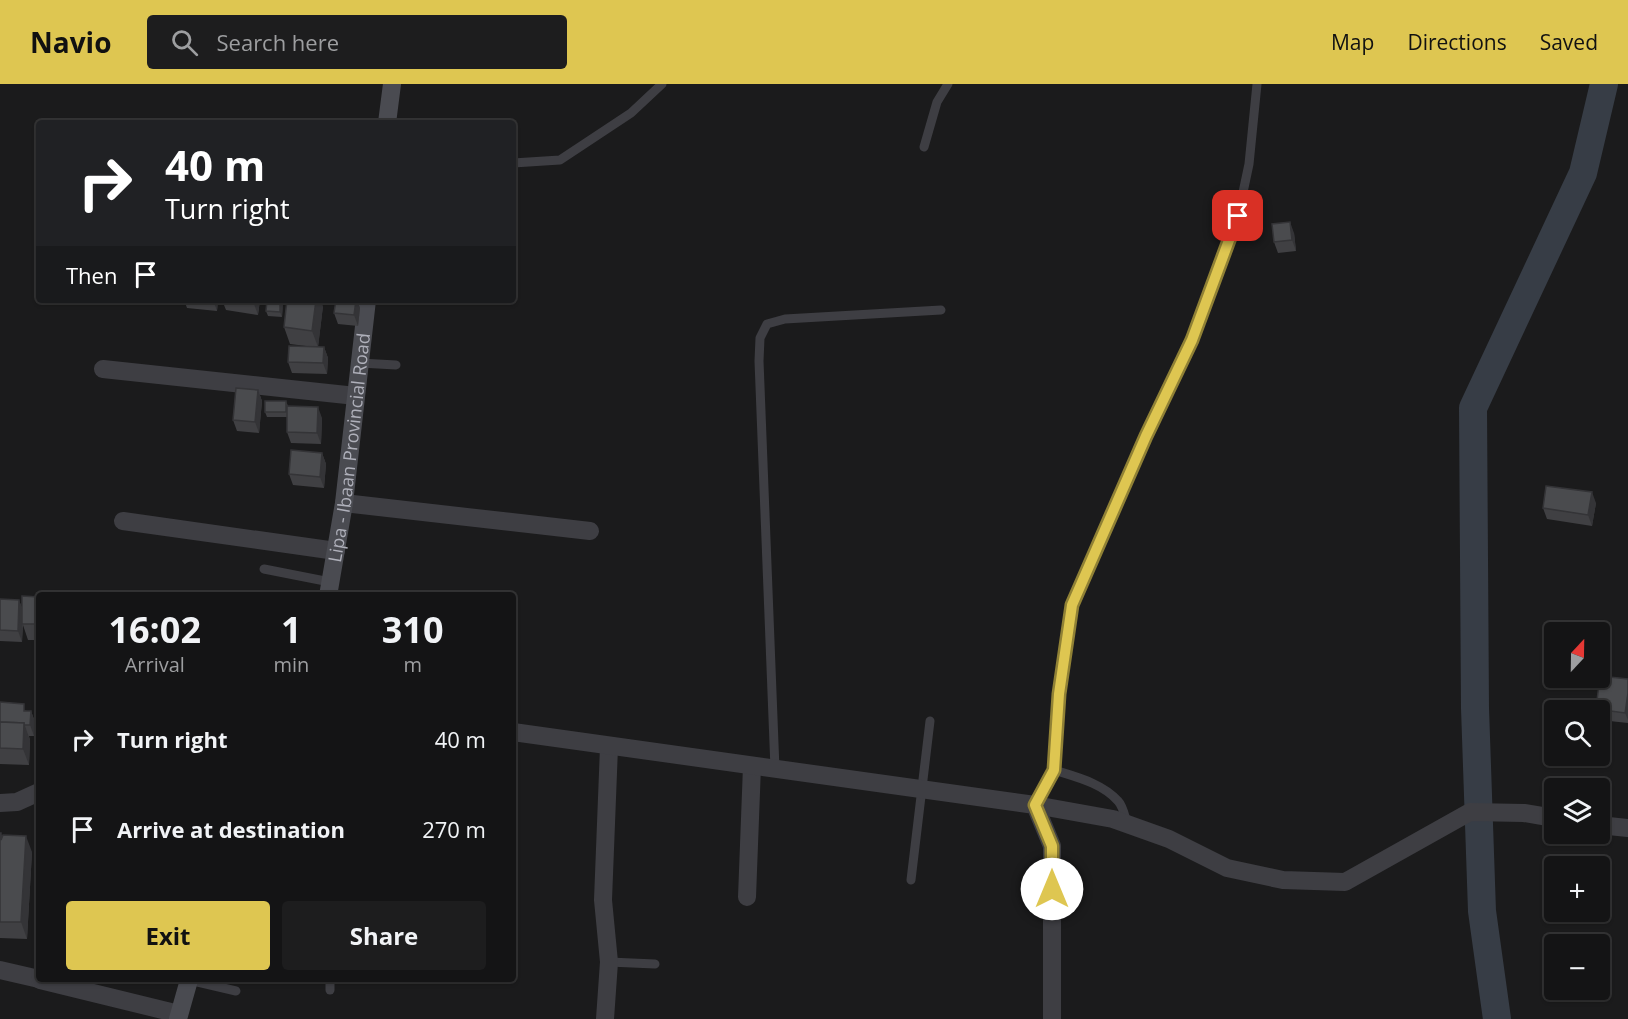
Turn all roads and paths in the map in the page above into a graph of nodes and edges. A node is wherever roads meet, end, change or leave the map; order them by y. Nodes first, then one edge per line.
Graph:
1 (392, 84) edge
2 (662, 84) edge
3 (948, 84) edge
4 (1257, 84) edge
5 (387, 120) edge
6 (924, 147) dead end
7 (516, 164) edge
8 (367, 303) edge
9 (941, 310) dead end
10 (360, 363) junction
11 (396, 365) dead end
12 (103, 369) dead end
13 (356, 396) junction
14 (344, 503) junction
15 (123, 520) dead end
16 (590, 531) dead end
17 (336, 551) junction
18 (264, 569) dead end
19 (329, 589) edge
20 (930, 720) dead end
21 (516, 732) edge
22 (609, 747) junction
23 (752, 766) junction
24 (775, 769) junction
25 (1054, 770) junction
26 (923, 789) junction
27 (36, 793) edge
28 (0, 803) edge
29 (1035, 805) junction
30 (1544, 816) edge
31 (1127, 824) junction
32 (1610, 826) edge
33 (1628, 828) edge
34 (911, 880) dead end
35 (747, 897) dead end
36 (609, 962) junction
37 (655, 964) dead end
38 (0, 970) edge
39 (36, 978) edge
40 (51, 982) edge
41 (188, 982) edge
42 (198, 982) edge
43 (330, 982) edge
44 (236, 990) dead end
45 (330, 990) dead end
46 (178, 1017) edge
47 (605, 1019) edge
48 (1052, 1019) edge

1 - 5 main road
2 - 7 lane
3 - 6 lane
4 - 25 lane
8 - 10 main road, Lipa - Ibaan Provincial Road
9 - 24 lane
10 - 11 lane
10 - 13 main road, Lipa - Ibaan Provincial Road
12 - 13 street
13 - 14 main road, Lipa - Ibaan Provincial Road
14 - 16 street
14 - 17 main road, Lipa - Ibaan Provincial Road
15 - 17 street
17 - 19 main road, Lipa - Ibaan Provincial Road
18 - 19 lane
20 - 26 lane
21 - 22 street
22 - 23 street
22 - 36 street
23 - 24 street
23 - 35 street
24 - 26 street
25 - 29 lane
25 - 31 lane
26 - 29 street
26 - 34 lane
27 - 28 street
29 - 31 street
29 - 48 street
30 - 31 street
32 - 33 street
36 - 37 lane
36 - 47 street
38 - 39 street
40 - 46 street
41 - 46 main road
42 - 44 lane
43 - 45 lane

